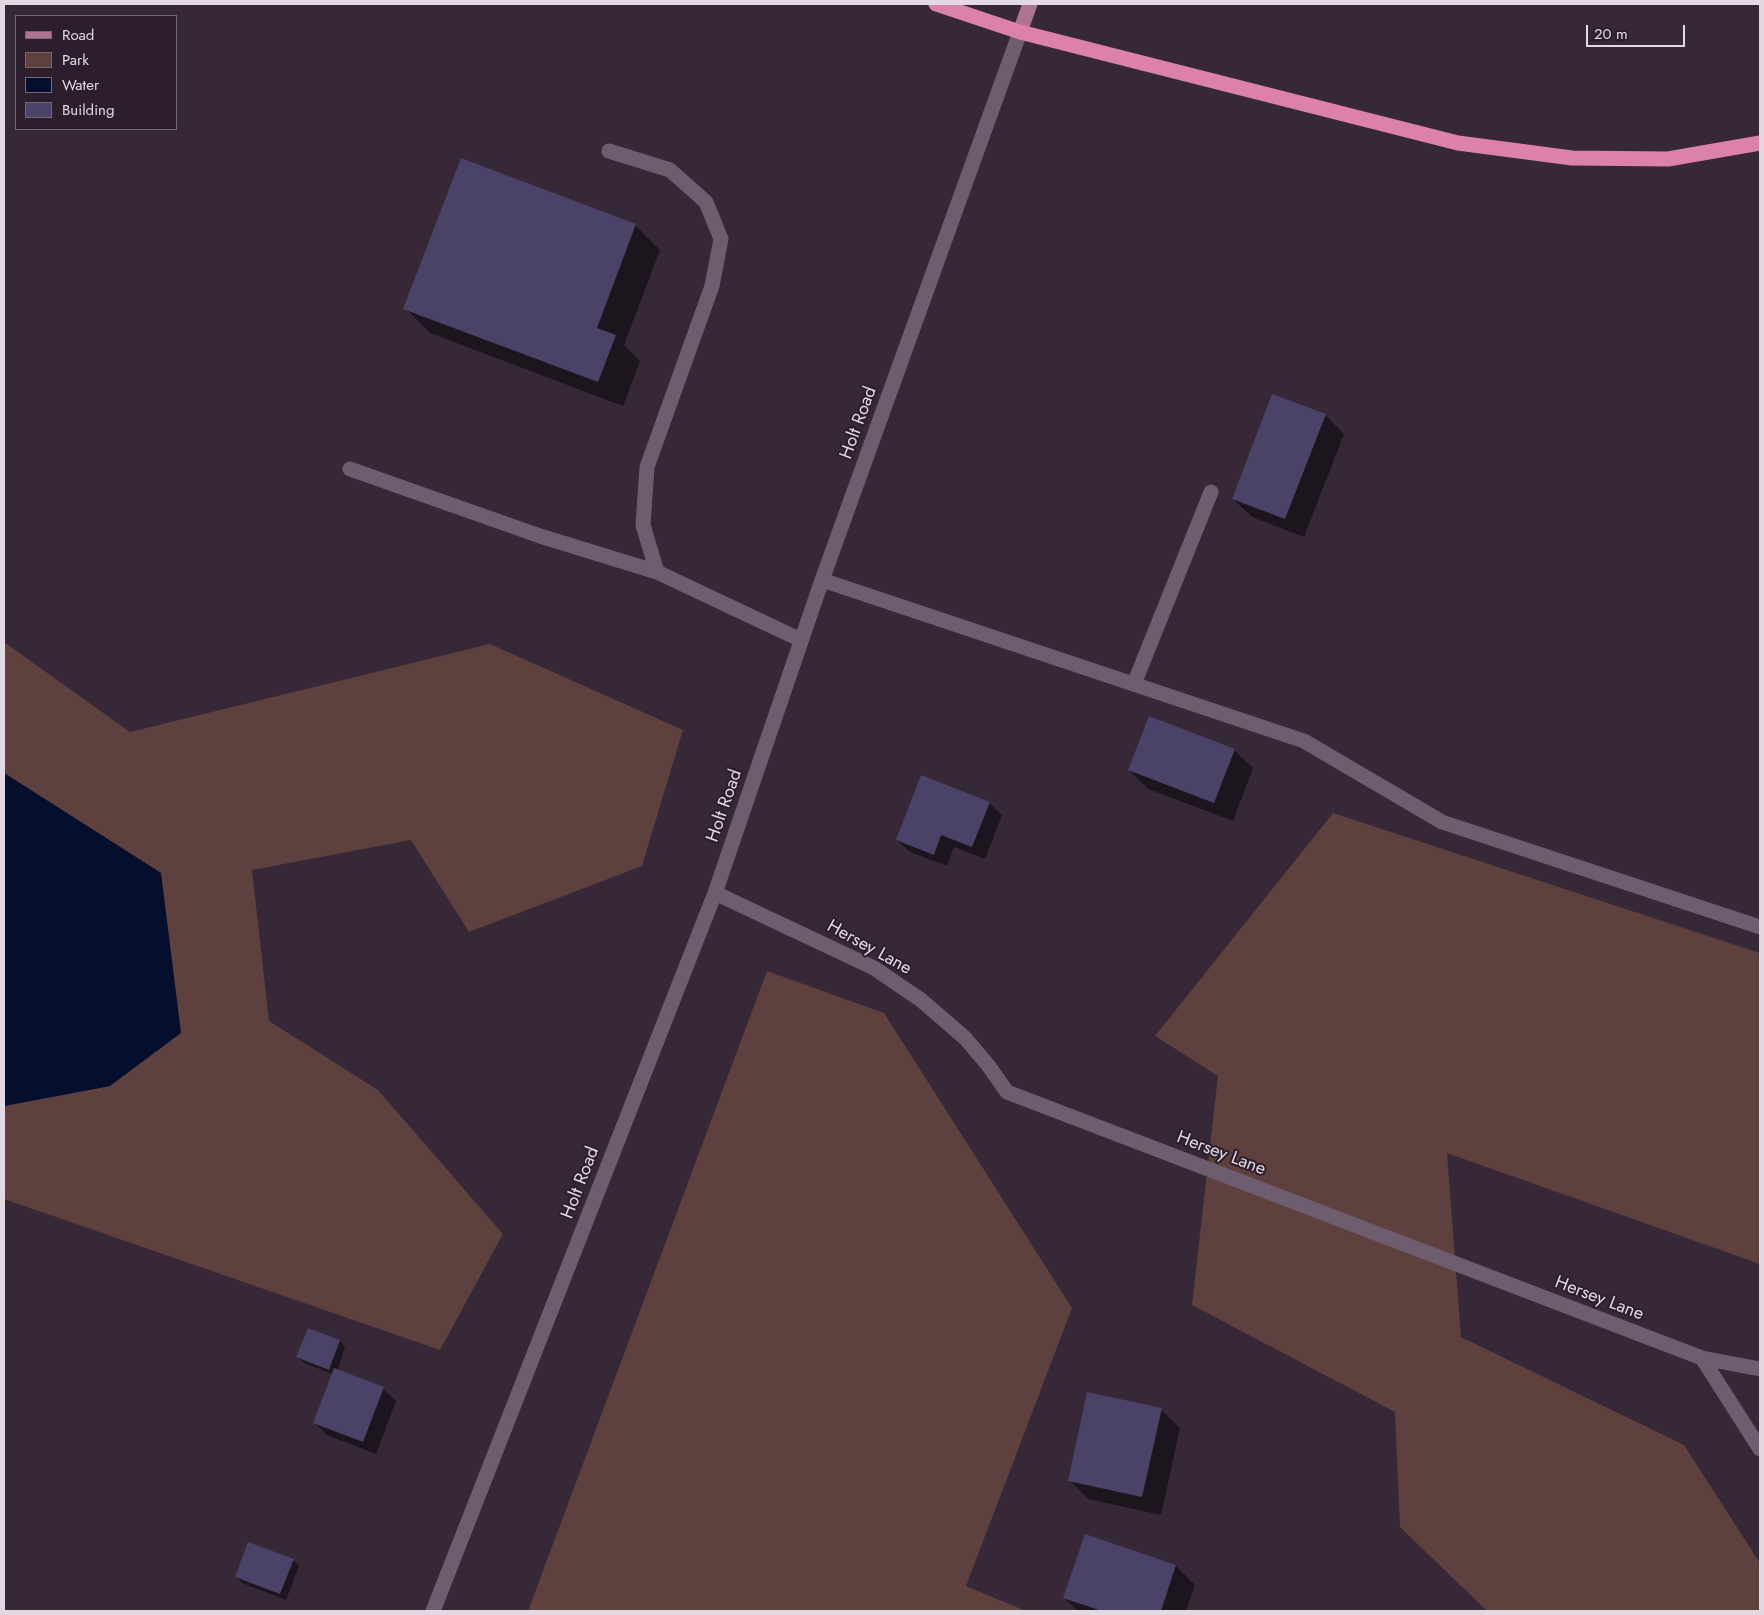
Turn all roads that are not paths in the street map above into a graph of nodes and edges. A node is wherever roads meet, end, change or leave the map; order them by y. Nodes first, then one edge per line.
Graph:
1 (936, 4) edge
2 (1030, 4) edge
3 (1020, 32) junction
4 (1760, 143) edge
5 (609, 151) dead end
6 (350, 469) dead end
7 (1211, 492) dead end
8 (657, 572) junction
9 (822, 580) junction
10 (801, 640) junction
11 (1134, 684) junction
12 (714, 893) junction
13 (1760, 927) edge
14 (1702, 1358) junction
15 (1760, 1369) edge
16 (1760, 1449) edge
17 (433, 1611) edge

1 - 3 highway
2 - 3 main road, Holt Road
3 - 4 highway
3 - 9 street, Holt Road
5 - 8 street
6 - 8 street
7 - 11 street
8 - 10 street
9 - 10 street, Holt Road
9 - 11 street
10 - 12 street, Holt Road
11 - 13 street
12 - 14 street, Hersey Lane
12 - 17 street, Holt Road
14 - 15 street, Hersey Lane
14 - 16 street

